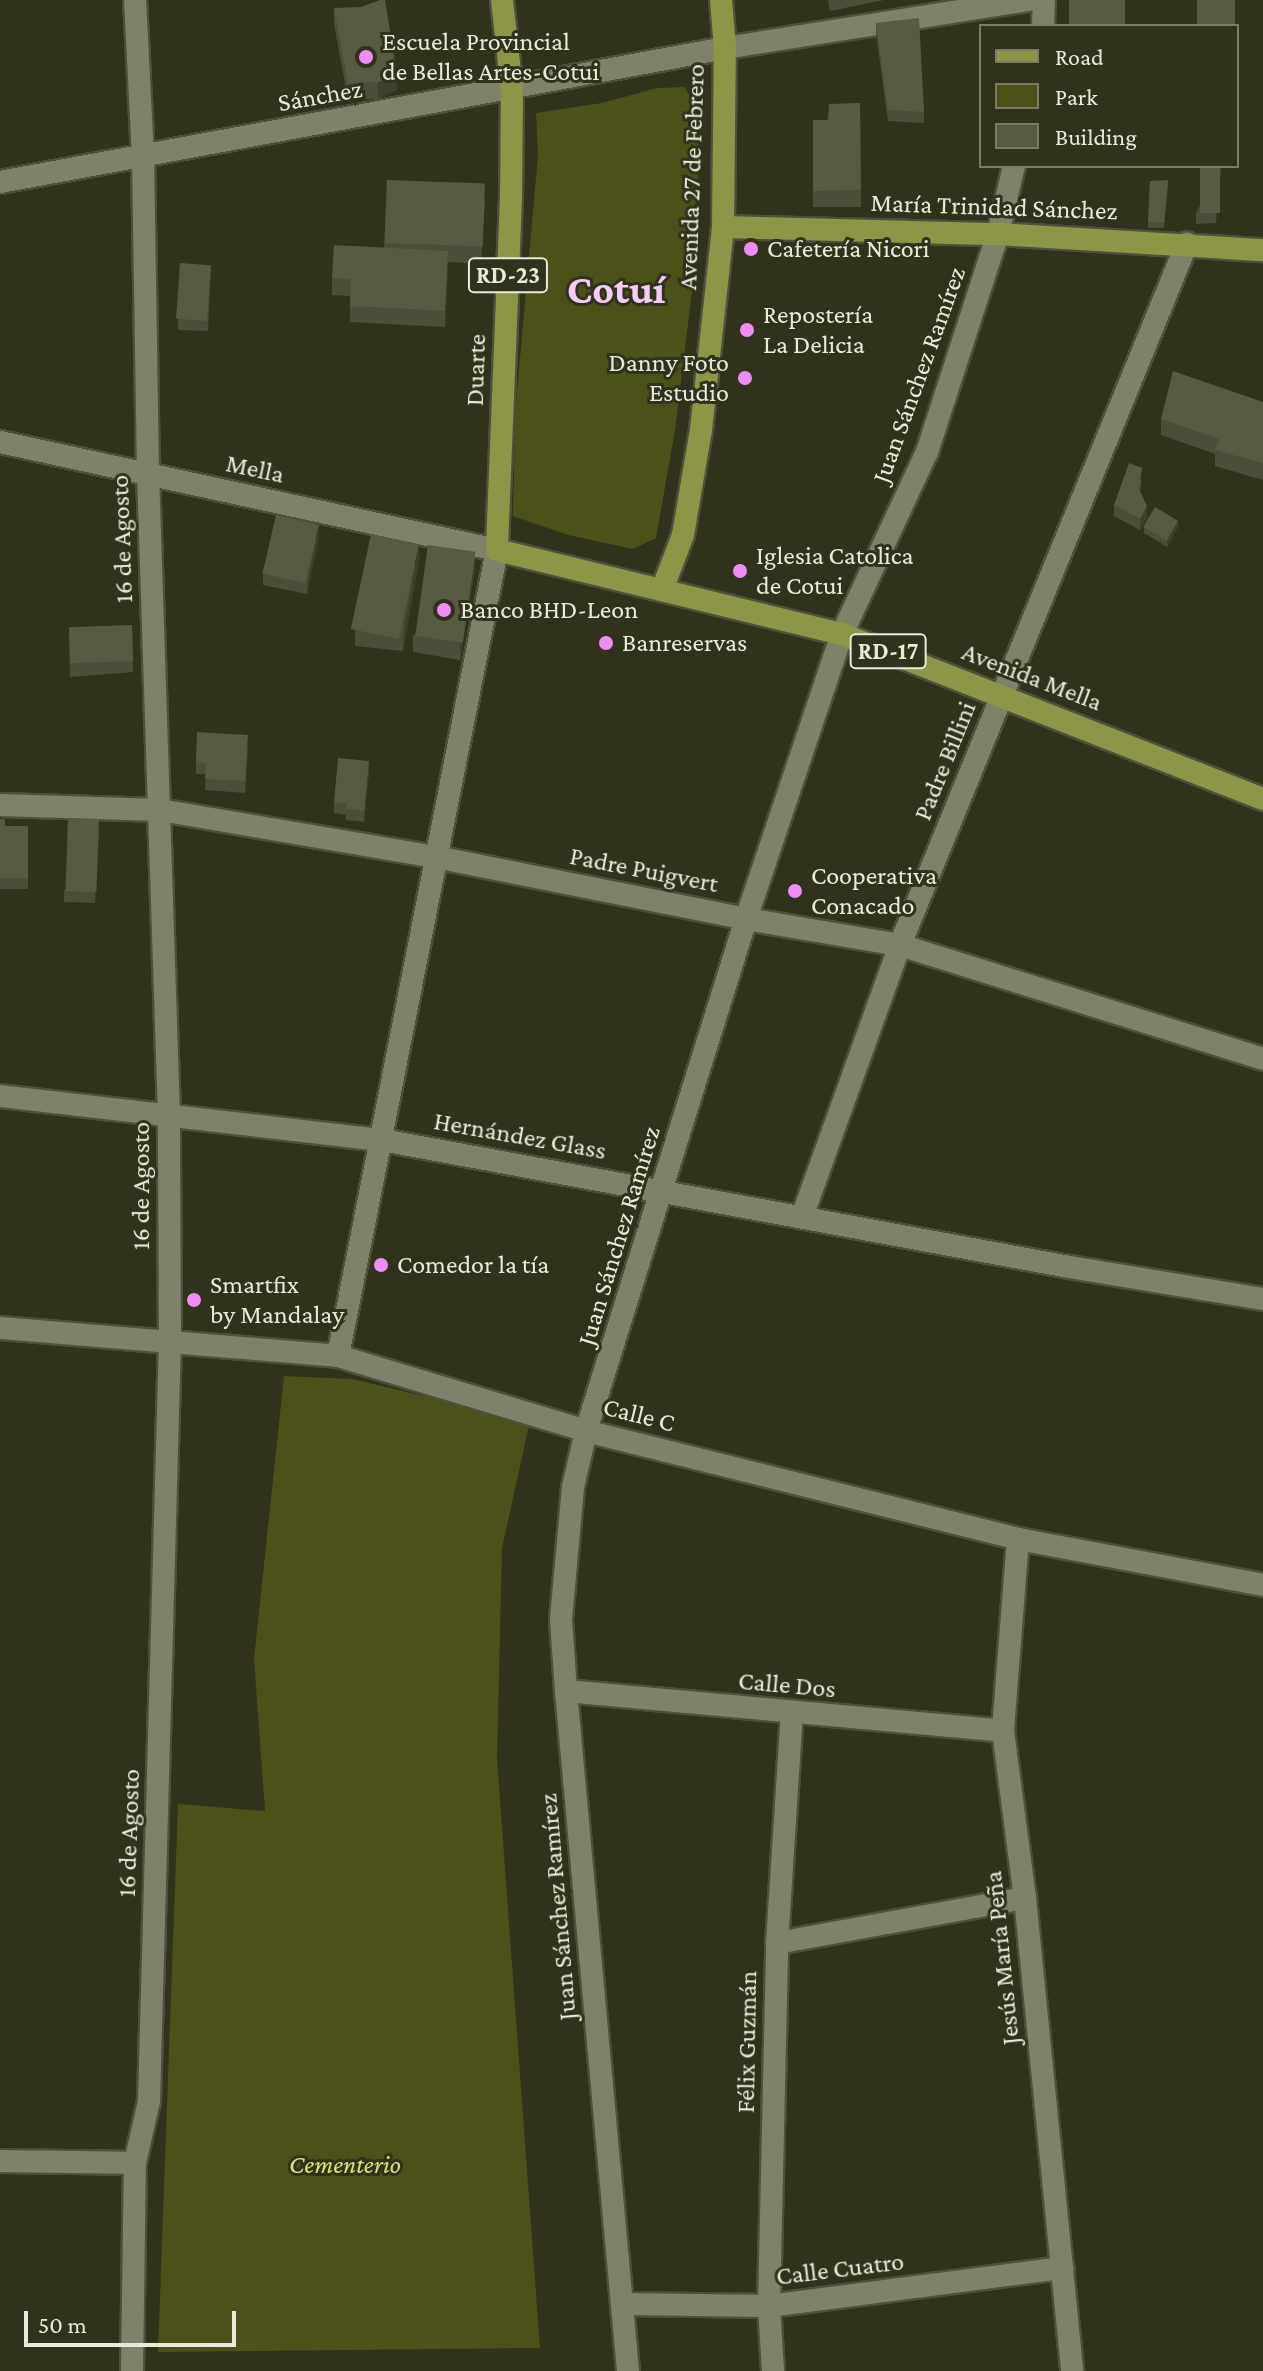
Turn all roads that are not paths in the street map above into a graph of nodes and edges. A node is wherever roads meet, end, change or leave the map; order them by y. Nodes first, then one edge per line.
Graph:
1 (135, 0) edge
2 (502, 0) edge
3 (721, 0) edge
4 (1029, 0) edge
5 (1044, 0) edge
6 (1043, 24) edge
7 (725, 48) junction
8 (512, 90) junction
9 (143, 157) junction
10 (1014, 168) edge
11 (0, 182) edge
12 (723, 227) junction
13 (998, 234) junction
14 (1187, 243) junction
15 (1263, 250) edge
16 (0, 442) edge
17 (148, 474) junction
18 (497, 550) junction
19 (662, 590) junction
20 (842, 634) junction
21 (1002, 695) junction
22 (1263, 799) edge
23 (0, 805) edge
24 (160, 810) junction
25 (436, 857) junction
26 (746, 919) junction
27 (900, 945) junction
28 (1263, 1059) edge
29 (0, 1096) edge
30 (169, 1116) junction
31 (382, 1140) junction
32 (663, 1190) junction
33 (802, 1217) junction
34 (1263, 1299) edge
35 (0, 1328) edge
36 (170, 1342) junction
37 (338, 1356) junction
38 (586, 1431) junction
39 (1018, 1539) junction
40 (1263, 1585) edge
41 (566, 1691) junction
42 (792, 1714) junction
43 (1003, 1731) junction
44 (1025, 1898) junction
45 (777, 1943) junction
46 (0, 2161) edge
47 (135, 2163) junction
48 (1063, 2268) junction
49 (624, 2304) junction
50 (769, 2306) junction
51 (132, 2371) edge
52 (628, 2371) edge
53 (773, 2371) edge
54 (1072, 2371) edge

1 - 9 street, 16 de Agosto
2 - 8 main road, Duarte / RD-23
3 - 7 main road, Avenida 27 de Febrero
4 - 7 street, Sánchez
5 - 6 street
7 - 8 street, Sánchez
7 - 12 main road, Avenida 27 de Febrero
8 - 9 street, Sánchez
8 - 18 main road, Duarte / RD-23
9 - 11 street, Sánchez
9 - 17 street, 16 de Agosto
10 - 13 street, Juan Sánchez Ramírez
12 - 13 main road, María Trinidad Sánchez
12 - 19 main road, Avenida 27 de Febrero
13 - 14 main road, María Trinidad Sánchez
13 - 20 street, Juan Sánchez Ramírez
14 - 15 main road, María Trinidad Sánchez
14 - 21 street, Padre Billini
16 - 17 street, Mella
17 - 18 street, Mella
17 - 24 street, 16 de Agosto
18 - 19 main road, Avenida Mella / RD-17
18 - 25 street
19 - 20 main road, Avenida Mella / RD-17
20 - 21 main road, Avenida Mella / RD-17
20 - 26 street, Juan Sánchez Ramírez
21 - 22 main road, Avenida Mella / RD-17
21 - 27 street, Padre Billini
23 - 24 street, Padre Puigvert
24 - 25 street, Padre Puigvert
24 - 30 street, 16 de Agosto
25 - 26 street, Padre Puigvert
25 - 31 street
26 - 27 street, Padre Puigvert
26 - 32 street, Juan Sánchez Ramírez
27 - 28 street, Padre Puigvert
27 - 33 street, Padre Billini
29 - 30 street, Hernández Glass
30 - 31 street, Hernández Glass
30 - 36 street, 16 de Agosto
31 - 32 street, Hernández Glass
31 - 37 street
32 - 33 street, Hernández Glass
32 - 38 street, Juan Sánchez Ramírez
33 - 34 street, Hernández Glass
35 - 36 street, Calle C
36 - 37 street, Calle C
36 - 47 street, 16 de Agosto
37 - 38 street, Calle C
38 - 39 street, Calle C
38 - 41 street, Juan Sánchez Ramírez
39 - 40 street, Calle C
39 - 43 street, Jesús María Peña
41 - 42 street, Calle Dos
41 - 49 street, Juan Sánchez Ramírez
42 - 43 street, Calle Dos
42 - 45 street, Félix Guzmán
43 - 44 street, Jesús María Peña
44 - 45 street
44 - 48 street, Jesús María Peña
45 - 50 street, Félix Guzmán
46 - 47 street
47 - 51 street, 16 de Agosto
48 - 50 street, Calle Cuatro
48 - 54 street, Jesús María Peña
49 - 50 street, Calle Cuatro
49 - 52 street, Juan Sánchez Ramírez
50 - 53 street, Félix Guzmán

